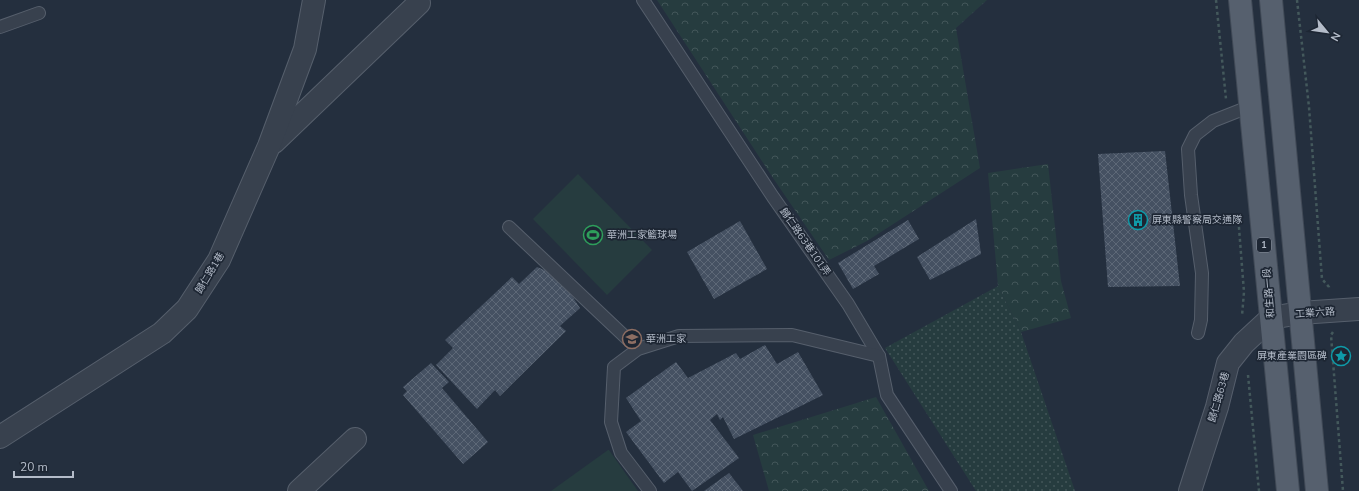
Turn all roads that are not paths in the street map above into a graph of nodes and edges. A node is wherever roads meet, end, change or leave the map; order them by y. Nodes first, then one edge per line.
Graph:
1 (314, 0) edge
2 (643, 0) edge
3 (1240, 0) edge
4 (1271, 0) edge
5 (419, 3) dead end
6 (39, 14) dead end
7 (0, 27) edge
8 (1251, 106) junction
9 (269, 146) junction
10 (509, 227) dead end
11 (1359, 309) edge
12 (1300, 313) junction
13 (1271, 318) junction
14 (1198, 333) dead end
15 (638, 349) junction
16 (879, 356) junction
17 (0, 438) edge
18 (355, 440) dead end
19 (299, 491) edge
20 (650, 491) edge
21 (951, 491) edge
22 (1190, 491) edge
23 (1288, 491) edge
24 (1317, 491) edge

1 - 9 street, 歸仁路1巷
2 - 16 lane, 歸仁路63巷101弄
3 - 8 main road, 和生路一段 / 1
4 - 12 main road
5 - 9 street
6 - 7 lane
8 - 13 main road, 和生路一段 / 1
8 - 14 lane
9 - 17 street, 歸仁路1巷
10 - 15 lane
11 - 12 street, 工業六路
12 - 13 street, 工業六路
12 - 24 main road
13 - 22 street, 歸仁路63巷
13 - 23 main road, 和生路一段 / 1
15 - 16 lane
15 - 20 lane
16 - 21 lane, 歸仁路63巷101弄
18 - 19 street

